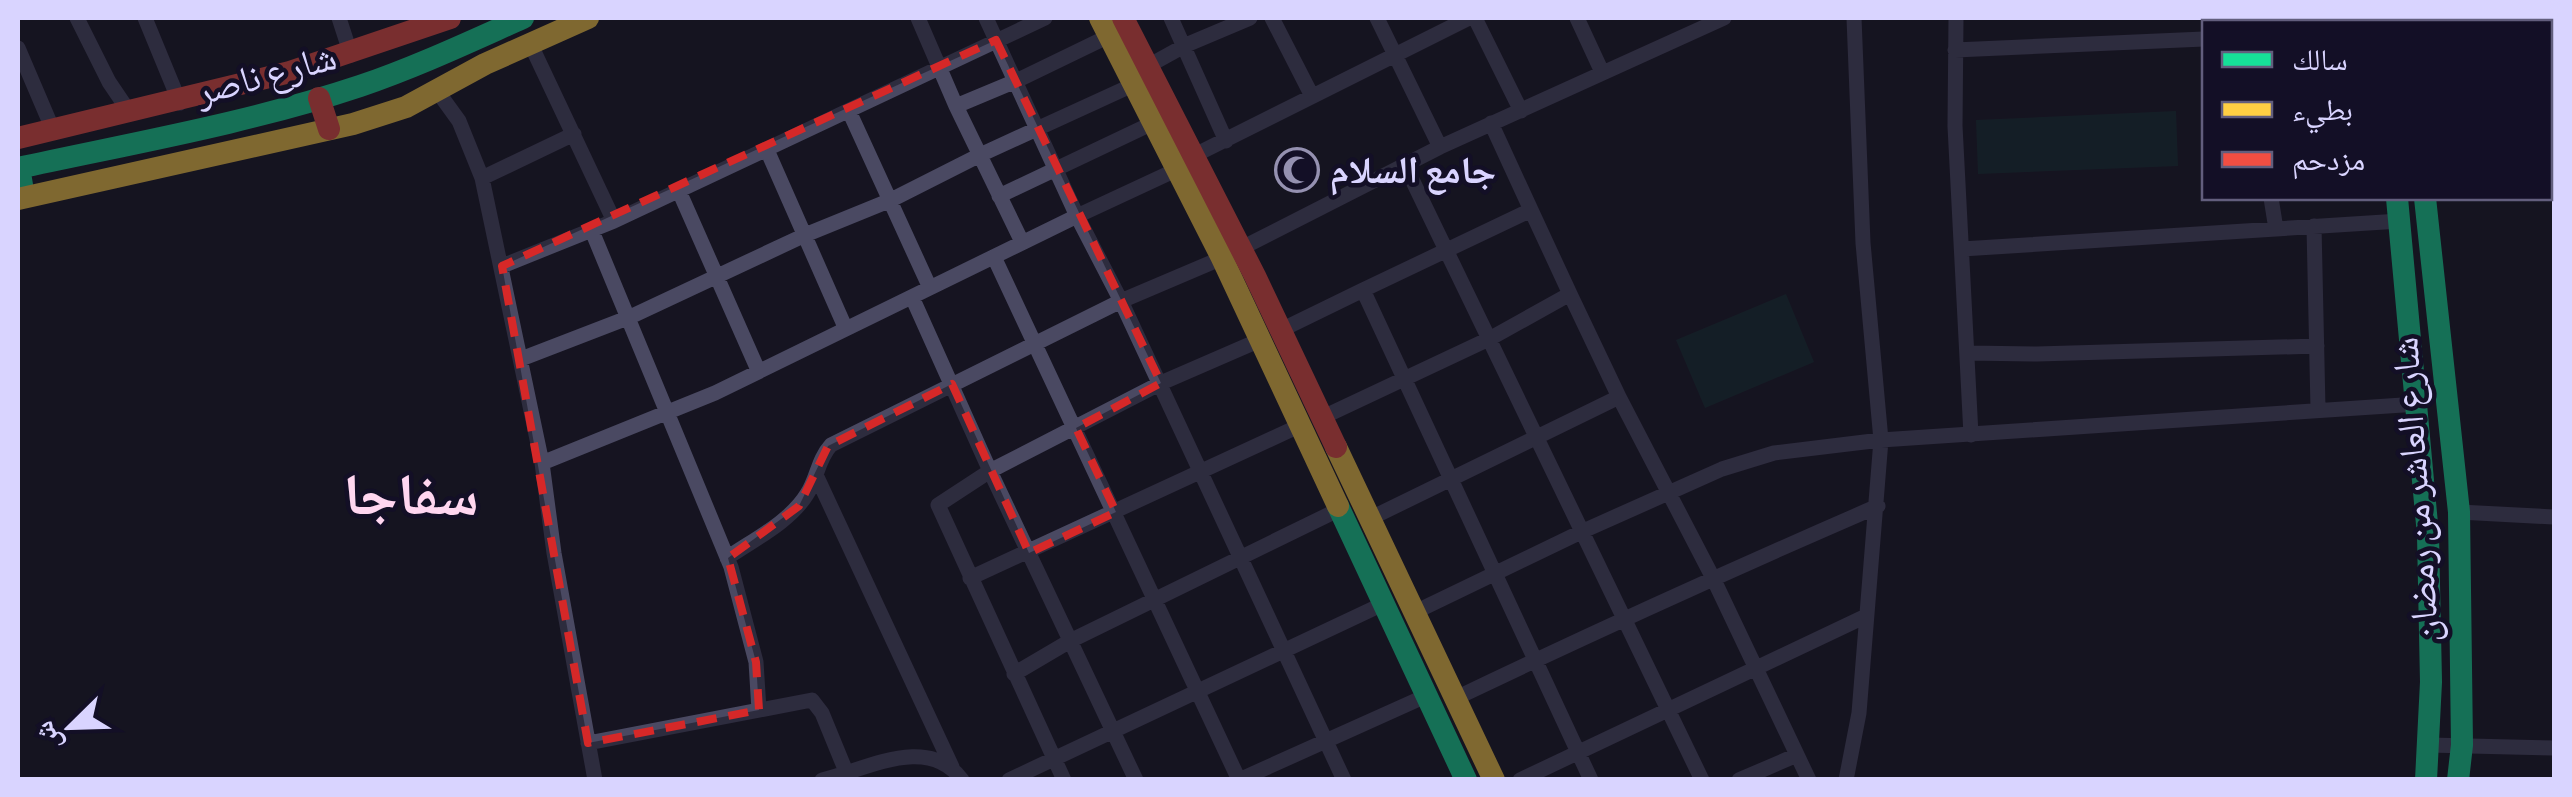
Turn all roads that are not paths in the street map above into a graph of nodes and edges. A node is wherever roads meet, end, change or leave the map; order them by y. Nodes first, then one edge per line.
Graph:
1 (77, 18) edge
2 (145, 18) edge
3 (339, 18) edge
4 (450, 18) edge
5 (523, 18) edge
6 (588, 18) edge
7 (918, 18) edge
8 (986, 18) edge
9 (1045, 18) edge
10 (1172, 18) edge
11 (1250, 18) edge
12 (1272, 18) edge
13 (1377, 18) edge
14 (1472, 18) edge
15 (1577, 18) edge
16 (1676, 18) edge
17 (1724, 18) edge
18 (1854, 18) edge
19 (1956, 18) edge
20 (1111, 24) edge
21 (1684, 36) junction
22 (2202, 39) edge
23 (996, 40) junction
24 (530, 43) junction
25 (1186, 45) junction
26 (18, 48) edge
27 (1956, 50) junction
28 (351, 55) junction
29 (1395, 55) junction
30 (940, 68) junction
31 (1602, 72) junction
32 (1142, 75) junction
33 (1016, 81) junction
34 (438, 92) junction
35 (1312, 96) junction
36 (319, 98) junction
37 (180, 103) junction
38 (956, 106) junction
39 (849, 111) junction
40 (1521, 111) junction
41 (130, 113) junction
42 (1155, 122) junction
43 (1490, 123) junction
44 (329, 129) junction
45 (53, 130) junction
46 (1037, 130) junction
47 (574, 134) junction
48 (18, 138) edge
49 (1226, 141) junction
50 (1440, 147) junction
51 (767, 150) junction
52 (980, 155) junction
53 (1186, 162) junction
54 (1405, 165) junction
55 (18, 168) edge
56 (1054, 168) junction
57 (482, 178) junction
58 (679, 191) junction
59 (998, 196) junction
60 (21, 198) edge
61 (891, 200) junction
62 (2271, 200) edge
63 (2397, 200) edge
64 (2425, 200) edge
65 (1531, 210) junction
66 (1078, 216) junction
67 (614, 221) junction
68 (2400, 221) junction
69 (2314, 226) junction
70 (2276, 229) junction
71 (592, 231) junction
72 (805, 235) junction
73 (1022, 242) junction
74 (1962, 249) junction
75 (1448, 251) junction
76 (1232, 253) junction
77 (994, 257) junction
78 (502, 266) junction
79 (716, 276) junction
80 (930, 288) junction
81 (1363, 290) junction
82 (1570, 294) junction
83 (912, 296) junction
84 (1121, 300) junction
85 (630, 318) junction
86 (845, 327) junction
87 (1270, 336) junction
88 (1492, 338) junction
89 (1036, 341) junction
90 (2317, 346) junction
91 (1968, 352) junction
92 (521, 359) junction
93 (758, 370) junction
94 (1404, 379) junction
95 (1161, 383) junction
96 (952, 384) junction
97 (1619, 397) junction
98 (2418, 404) junction
99 (2318, 409) junction
100 (670, 412) junction
101 (1310, 422) junction
102 (1076, 428) junction
103 (1971, 435) junction
104 (1536, 436) junction
105 (1881, 440) junction
106 (542, 463) junction
107 (990, 471) junction
108 (1202, 473) junction
109 (816, 475) junction
110 (1449, 480) junction
111 (1670, 494) junction
112 (1878, 506) junction
113 (1340, 509) junction
114 (1116, 512) junction
115 (2459, 512) junction
116 (2554, 517) edge
117 (1368, 519) junction
118 (1581, 532) junction
119 (1029, 553) junction
120 (1241, 557) junction
121 (727, 558) junction
122 (1497, 573) junction
123 (970, 578) junction
124 (1713, 578) junction
125 (1156, 598) junction
126 (1383, 604) junction
127 (1412, 613) junction
128 (1866, 616) junction
129 (1625, 622) junction
130 (1070, 641) junction
131 (1286, 649) junction
132 (1538, 660) junction
133 (1755, 668) junction
134 (1014, 674) junction
135 (1198, 690) junction
136 (1428, 695) junction
137 (1454, 699) junction
138 (759, 710) junction
139 (1669, 710) junction
140 (1113, 730) junction
141 (1324, 741) junction
142 (588, 743) junction
143 (2462, 744) junction
144 (2429, 745) junction
145 (2554, 748) edge
146 (1580, 753) junction
147 (1797, 755) junction
148 (1053, 758) junction
149 (957, 773) edge
150 (848, 774) junction
151 (1239, 779) edge
152 (595, 780) edge
153 (822, 780) edge
154 (1009, 780) edge
155 (1064, 780) edge
156 (1136, 780) edge
157 (1344, 780) edge
158 (1466, 780) edge
159 (1494, 780) edge
160 (1520, 780) edge
161 (1591, 780) edge
162 (1702, 780) edge
163 (1740, 780) edge
164 (1809, 780) edge
165 (1846, 780) edge
166 (2426, 780) edge
167 (2458, 780) edge

1 - 41 street
2 - 37 street
3 - 28 street
4 - 28 main road, شارع ناصر
5 - 36 main road, شارع ناصر
6 - 24 main road
7 - 30 street
8 - 23 street
9 - 23 street
10 - 25 street
11 - 25 street
12 - 35 street
13 - 29 street
14 - 29 street
14 - 40 street
15 - 31 street
16 - 21 street
17 - 21 street
18 - 105 street
19 - 27 street
20 - 32 main road
20 - 33 street
21 - 31 street
22 - 27 street
23 - 30 street
23 - 33 street
24 - 34 main road
24 - 47 street
25 - 32 street
25 - 49 street
26 - 45 street
27 - 74 street
28 - 37 main road, شارع ناصر
29 - 35 street
29 - 50 street
30 - 38 street
30 - 39 street
31 - 40 street
32 - 42 main road
32 - 46 street
32 - 53 main road
33 - 38 street
33 - 46 street
34 - 44 main road
34 - 57 street
35 - 49 street
36 - 44 main road
36 - 55 main road, شارع ناصر
37 - 41 main road, شارع ناصر
38 - 52 street
39 - 51 street
39 - 61 street
40 - 43 street
41 - 45 main road, شارع ناصر
42 - 53 main road
42 - 56 street
43 - 50 street
43 - 65 street
44 - 60 main road
45 - 48 main road, شارع ناصر
46 - 52 street
46 - 56 street
47 - 57 street
47 - 67 street
49 - 53 street
50 - 54 street
51 - 58 street
51 - 72 street
52 - 59 street
52 - 61 street
53 - 66 street
53 - 76 main road
54 - 75 street
54 - 76 street
55 - 60 main road
56 - 59 street
56 - 66 street
57 - 78 street
58 - 67 street
58 - 79 street
59 - 73 street
61 - 72 street
61 - 80 street
62 - 70 street
63 - 68 main road, شارع العاشر من رمضان
64 - 115 main road, شارع العاشر من رمضان
65 - 75 street
65 - 82 street
66 - 73 street
66 - 84 street
67 - 71 street
68 - 69 street
68 - 98 main road, شارع العاشر من رمضان
69 - 70 street
69 - 90 street
70 - 74 street
71 - 78 street
71 - 85 street
72 - 79 street
72 - 86 street
73 - 77 street
74 - 91 street
75 - 81 street
75 - 88 street
76 - 84 street
76 - 87 main road
77 - 80 street
77 - 89 street
78 - 92 street
79 - 85 street
79 - 93 street
80 - 83 street
81 - 87 street
81 - 94 street
82 - 88 street
82 - 97 street
83 - 86 street
83 - 96 street
84 - 89 street
84 - 95 street
85 - 92 street
85 - 100 street
86 - 93 street
87 - 95 street
87 - 101 main road
88 - 94 street
88 - 104 street
89 - 96 street
89 - 102 street
90 - 91 street
90 - 99 street
91 - 103 street
92 - 106 street
93 - 100 street
94 - 101 street
94 - 110 street
95 - 102 street
95 - 108 street
96 - 107 street
96 - 109 street
97 - 104 street
97 - 111 street
98 - 99 street
98 - 144 main road, شارع العاشر من رمضان
99 - 103 street
100 - 106 street
100 - 121 street
101 - 108 street
101 - 113 main road
101 - 117 main road
102 - 107 street
102 - 114 street
103 - 105 street
104 - 110 street
104 - 118 street
105 - 111 street
105 - 112 street
106 - 142 street
107 - 119 street
107 - 123 street
108 - 114 street
108 - 120 street
109 - 121 street
109 - 149 street
110 - 117 street
110 - 122 street
111 - 118 street
111 - 124 street
112 - 124 street
112 - 128 street
113 - 120 street
113 - 126 main road
114 - 119 street
114 - 125 street
115 - 116 street
115 - 143 main road, شارع العاشر من رمضان
117 - 127 main road
118 - 122 street
118 - 129 street
119 - 123 street
119 - 130 street
120 - 125 street
120 - 131 street
121 - 138 street
122 - 127 street
122 - 132 street
123 - 134 street
124 - 129 street
124 - 133 street
125 - 130 street
125 - 135 street
126 - 131 street
126 - 136 main road
127 - 137 main road
128 - 133 street
128 - 165 street
129 - 132 street
129 - 139 street
130 - 134 street
130 - 140 street
131 - 135 street
131 - 141 street
132 - 137 street
132 - 146 street
133 - 139 street
133 - 147 street
134 - 148 street
135 - 140 street
135 - 151 street
136 - 141 street
136 - 158 main road
137 - 159 main road
138 - 142 street
138 - 150 street
139 - 146 street
139 - 162 street
140 - 148 street
140 - 156 street
141 - 151 street
141 - 157 street
142 - 152 street
143 - 144 street
143 - 145 street
143 - 167 main road, شارع العاشر من رمضان
144 - 166 main road, شارع العاشر من رمضان
146 - 160 street
146 - 161 street
147 - 163 street
147 - 164 street
148 - 154 street
148 - 155 street
149 - 150 street
150 - 153 street

